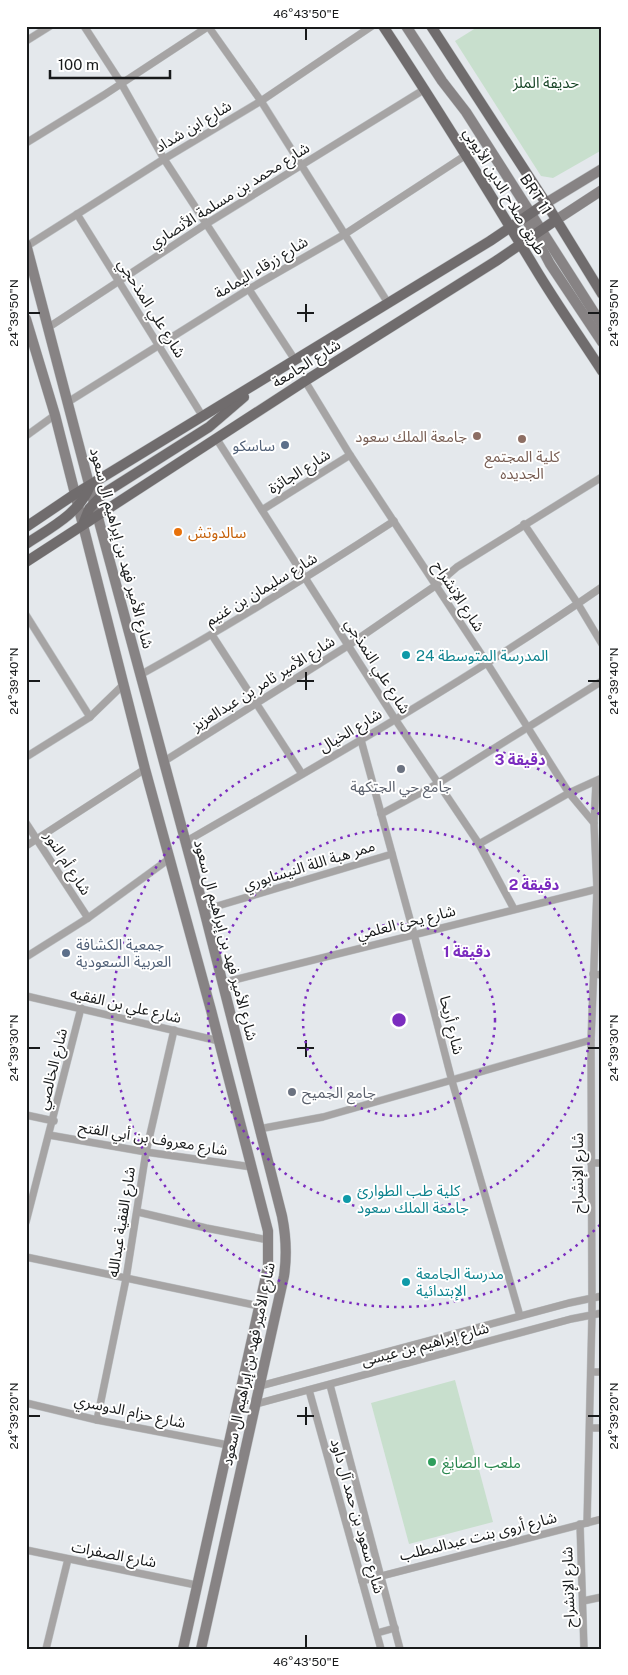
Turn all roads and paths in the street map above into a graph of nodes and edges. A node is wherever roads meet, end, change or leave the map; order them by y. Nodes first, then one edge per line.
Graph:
1 (50, 26) edge
2 (84, 26) edge
3 (209, 26) edge
4 (372, 26) edge
5 (383, 26) edge
6 (406, 26) edge
7 (431, 26) edge
8 (26, 41) edge
9 (121, 83) junction
10 (425, 89) junction
11 (261, 101) junction
12 (26, 143) edge
13 (466, 154) junction
14 (164, 159) junction
15 (301, 167) junction
16 (602, 169) edge
17 (602, 190) edge
18 (546, 203) junction
19 (77, 214) junction
20 (529, 215) junction
21 (556, 220) junction
22 (206, 224) junction
23 (510, 227) junction
24 (538, 232) junction
25 (345, 234) junction
26 (521, 244) junction
27 (27, 245) edge
28 (119, 281) junction
29 (249, 289) junction
30 (602, 294) edge
31 (388, 303) junction
32 (26, 319) edge
33 (602, 325) edge
34 (49, 327) junction
35 (29, 338) edge
36 (602, 342) edge
37 (159, 346) junction
38 (295, 360) junction
39 (602, 371) edge
40 (305, 381) junction
41 (253, 386) junction
42 (68, 402) junction
43 (55, 415) junction
44 (203, 417) junction
45 (26, 436) edge
46 (216, 438) junction
47 (350, 455) junction
48 (602, 477) edge
49 (90, 486) junction
50 (75, 494) junction
51 (94, 503) junction
52 (78, 506) junction
53 (262, 510) junction
54 (97, 515) junction
55 (394, 521) junction
56 (83, 524) junction
57 (524, 524) junction
58 (26, 527) edge
59 (26, 544) edge
60 (26, 562) edge
61 (306, 578) junction
62 (435, 586) junction
63 (602, 587) edge
64 (578, 604) junction
65 (26, 615) edge
66 (212, 635) junction
67 (602, 644) edge
68 (349, 645) junction
69 (486, 663) junction
70 (140, 675) junction
71 (602, 681) edge
72 (124, 684) junction
73 (257, 704) junction
74 (90, 717) junction
75 (395, 719) junction
76 (528, 728) junction
77 (361, 740) junction
78 (26, 757) edge
79 (163, 762) junction
80 (145, 769) junction
81 (302, 774) junction
82 (599, 780) edge
83 (437, 784) junction
84 (569, 793) junction
85 (381, 814) junction
86 (26, 823) edge
87 (594, 823) junction
88 (36, 840) junction
89 (185, 842) junction
90 (479, 844) junction
91 (26, 846) edge
92 (392, 854) junction
93 (169, 859) junction
94 (597, 889) junction
95 (514, 909) junction
96 (204, 910) junction
97 (88, 918) junction
98 (414, 934) junction
99 (26, 957) edge
100 (593, 974) junction
101 (602, 975) edge
102 (222, 983) junction
103 (26, 996) edge
104 (82, 1008) junction
105 (174, 1030) junction
106 (592, 1040) junction
107 (219, 1041) junction
108 (452, 1081) junction
109 (26, 1115) edge
110 (54, 1120) junction
111 (259, 1129) junction
112 (49, 1135) junction
113 (146, 1152) junction
114 (591, 1163) junction
115 (602, 1163) edge
116 (252, 1166) junction
117 (138, 1212) junction
118 (26, 1222) edge
119 (268, 1240) junction
120 (26, 1257) edge
121 (126, 1280) junction
122 (602, 1296) edge
123 (591, 1298) junction
124 (259, 1306) junction
125 (602, 1313) edge
126 (592, 1314) junction
127 (520, 1316) junction
128 (590, 1372) junction
129 (602, 1372) edge
130 (330, 1384) junction
131 (260, 1386) junction
132 (309, 1390) junction
133 (26, 1403) edge
134 (256, 1404) junction
135 (97, 1420) junction
136 (590, 1428) junction
137 (602, 1428) edge
138 (228, 1445) junction
139 (602, 1519) edge
140 (584, 1524) junction
141 (26, 1550) edge
142 (68, 1559) junction
143 (381, 1576) junction
144 (362, 1580) junction
145 (196, 1584) junction
146 (602, 1596) edge
147 (583, 1600) junction
148 (395, 1628) junction
149 (377, 1633) junction
150 (46, 1649) edge
151 (184, 1649) edge
152 (201, 1649) edge
153 (381, 1649) edge
154 (400, 1649) edge
155 (584, 1649) edge

1 - 8 street
2 - 9 street
3 - 9 street
3 - 11 street
4 - 11 street, شارع ابن شداد
5 - 10 main road, طريق صلاح الدين الأيوبي
6 - 20 main road, BRT 11
7 - 18 main road, طريق صلاح الدين الأيوبي
9 - 12 street
9 - 14 street
10 - 13 main road, طريق صلاح الدين الأيوبي
10 - 15 street, شارع محمد بن مسلمة الأنصاري
11 - 14 street, شارع ابن شداد
11 - 15 street
13 - 23 main road, طريق صلاح الدين الأيوبي
13 - 25 street, شارع زرقاء اليمامة
14 - 19 street, شارع ابن شداد
14 - 22 street
15 - 22 street, شارع محمد بن مسلمة الأنصاري
15 - 25 street
16 - 18 main road
17 - 21 main road, شارع الجامعة
18 - 20 main road, شارع الجامعة
18 - 21 main road, طريق صلاح الدين الأيوبي
19 - 27 street, شارع ابن شداد
19 - 28 street, شارع علي المذحجي
20 - 23 main road, شارع الجامعة
20 - 24 main road, BRT 11
21 - 24 main road, شارع الجامعة
21 - 30 main road, طريق صلاح الدين الأيوبي
22 - 28 street, شارع محمد بن مسلمة الأنصاري
22 - 29 street
23 - 26 main road, طريق صلاح الدين الأيوبي
23 - 31 main road, شارع الجامعة
24 - 26 main road, شارع الجامعة
24 - 33 main road, BRT 11
24 - 36 main road, BRT 11
25 - 29 street, شارع زرقاء اليمامة
25 - 31 street
26 - 39 main road, طريق صلاح الدين الأيوبي
26 - 40 main road, شارع الجامعة
27 - 34 main road, شارع الأمير فهد بن إبراهيم ال سعود
28 - 34 street, شارع محمد بن مسلمة الأنصاري
28 - 37 street, شارع علي المذحجي
29 - 37 street, شارع زرقاء اليمامة
29 - 38 street
31 - 38 main road, شارع الجامعة
32 - 35 main road, شارع الأمير فهد بن إبراهيم ال سعود
34 - 42 main road, شارع الأمير فهد بن إبراهيم ال سعود
35 - 43 main road, شارع الأمير فهد بن إبراهيم ال سعود
37 - 42 street, شارع زرقاء اليمامة
37 - 44 street, شارع علي المذحجي
38 - 41 main road, شارع الجامعة
40 - 46 main road, شارع الجامعة
40 - 47 street, شارع الإنشراح
41 - 44 main road, شارع الجامعة
41 - 51 main road
42 - 49 main road, شارع الأمير فهد بن إبراهيم ال سعود
43 - 45 street
43 - 50 main road, شارع الأمير فهد بن إبراهيم ال سعود
44 - 49 main road, شارع الجامعة
46 - 53 street, شارع علي النمذجي
46 - 54 main road, شارع الجامعة
47 - 53 street, شارع الجائزة
47 - 55 street, شارع الإنشراح
48 - 57 street, شارع الأمير ثامر بن عبدالعزيز
49 - 50 main road, شارع الجامعة
49 - 51 main road, شارع الأمير فهد بن إبراهيم ال سعود
49 - 52 main road
50 - 52 main road, شارع الأمير فهد بن إبراهيم ال سعود
50 - 58 main road, شارع الجامعة
51 - 54 main road, شارع الأمير فهد بن إبراهيم ال سعود
51 - 56 main road
52 - 56 main road, شارع الأمير فهد بن إبراهيم ال سعود
52 - 59 main road
53 - 61 street, شارع علي النمذجي
54 - 56 main road, شارع الجامعة
54 - 70 main road, شارع الأمير فهد بن إبراهيم ال سعود
55 - 61 street, شارع سليمان بن غنيم
55 - 62 street, شارع الإنشراح
56 - 60 main road, شارع الجامعة
56 - 72 main road, شارع الأمير فهد بن إبراهيم ال سعود
57 - 62 street, شارع الأمير ثامر بن عبدالعزيز
57 - 64 street
61 - 66 street, شارع سليمان بن غنيم
61 - 68 street, شارع علي النمذجي
62 - 68 street, شارع الأمير ثامر بن عبدالعزيز
62 - 69 street, شارع الإنشراح
63 - 64 street, شارع الخيال
64 - 67 street
64 - 69 street, شارع الخيال
65 - 74 street
66 - 70 street, شارع سليمان بن غنيم
66 - 73 street
68 - 73 street, شارع الأمير ثامر بن عبدالعزيز
68 - 75 street, شارع علي النمذجي
69 - 75 street, شارع الخيال
69 - 76 street, شارع الإنشراح
70 - 79 main road, شارع الأمير فهد بن إبراهيم ال سعود
71 - 76 street
72 - 74 street
72 - 80 main road, شارع الأمير فهد بن إبراهيم ال سعود
73 - 79 street, شارع الأمير ثامر بن عبدالعزيز
73 - 81 street
74 - 78 street
75 - 77 street, شارع الخيال
75 - 83 street, شارع علي النمذجي
76 - 83 street
76 - 84 street, شارع الإنشراح
77 - 81 street, شارع الخيال
77 - 85 street, شارع أريحا
79 - 89 main road, شارع الأمير فهد بن إبراهيم ال سعود
80 - 88 street
80 - 93 main road, شارع الأمير فهد بن إبراهيم ال سعود
81 - 89 street, شارع الخيال
82 - 84 street
82 - 87 street, شارع الإنشراح
83 - 85 street
83 - 90 street, شارع علي النمذجي
84 - 87 street, شارع الإنشراح
84 - 90 street
85 - 92 street, شارع أريحا
86 - 88 street, شارع أم النور
87 - 94 street, شارع الإنشراح
88 - 91 street
88 - 97 street, شارع أم النور
89 - 96 main road, شارع الأمير فهد بن إبراهيم ال سعود
90 - 95 street, شارع علي النمذجي
92 - 96 street, ممر هبة اللة النيسابوري
92 - 98 street, شارع أريحا
93 - 97 street
93 - 107 main road, شارع الأمير فهد بن إبراهيم ال سعود
94 - 95 street, شارع يحئ العلمي
94 - 100 street, شارع الإنشراح
95 - 98 street, شارع يحئ العلمي
96 - 102 main road, شارع الأمير فهد بن إبراهيم ال سعود
97 - 99 street
98 - 102 street, شارع يحئ العلمي
98 - 108 street, شارع أريحا
100 - 101 street
100 - 106 street, شارع الإنشراح
102 - 111 main road, شارع الأمير فهد بن إبراهيم ال سعود
103 - 104 street, شارع علي بن الفقيه
104 - 105 street, شارع علي بن الفقيه
104 - 110 street, شارع الخالصي
105 - 107 street, شارع علي بن الفقيه
105 - 113 street, شارع الفقية عبدالله
106 - 108 street
106 - 114 street, شارع الإنشراح
107 - 116 main road, شارع الأمير فهد بن إبراهيم ال سعود
108 - 111 street
108 - 127 street, شارع أريحا
109 - 110 street
110 - 112 street, شارع الخالصي
111 - 131 main road, شارع الأمير فهد بن إبراهيم ال سعود
112 - 113 street, شارع معروف بن أبي الفتح
112 - 118 street, شارع الخالصي
113 - 116 street, شارع معروف بن أبي الفتح
113 - 117 street, شارع الفقية عبدالله
114 - 115 street
114 - 123 street, شارع الإنشراح
116 - 119 main road, شارع الأمير فهد بن إبراهيم ال سعود
117 - 119 street
117 - 121 street, شارع الفقية عبدالله
119 - 124 main road, شارع الأمير فهد بن إبراهيم ال سعود
120 - 121 street
121 - 124 street
121 - 135 street, شارع الفقية عبدالله
122 - 123 street
123 - 126 street, شارع الإنشراح
123 - 127 street
124 - 138 main road, شارع الأمير فهد بن إبراهيم ال سعود
125 - 126 street, شارع إبراهيم بن عيسى
126 - 128 street, شارع الإنشراح
126 - 130 street, شارع إبراهيم بن عيسى
127 - 131 street
128 - 129 street
128 - 136 street, شارع الإنشراح
130 - 132 street, شارع إبراهيم بن عيسى
130 - 143 street
131 - 134 main road, شارع الأمير فهد بن إبراهيم ال سعود
132 - 134 street, شارع إبراهيم بن عيسى
132 - 144 street, شارع سعود بن حمد آل داود
133 - 135 street, شارع حزام الدوسري
134 - 152 main road, شارع الأمير فهد بن إبراهيم ال سعود
135 - 138 street, شارع حزام الدوسري
136 - 137 street
136 - 140 street, شارع الإنشراح
138 - 145 main road, شارع الأمير فهد بن إبراهيم ال سعود
139 - 140 street, شارع أروى بنت عبدالمطلب
140 - 143 street, شارع أروى بنت عبدالمطلب
140 - 147 street, شارع الإنشراح
141 - 142 street, شارع الصفرات
142 - 145 street, شارع الصفرات
142 - 150 street
143 - 144 street, شارع أروى بنت عبدالمطلب
143 - 148 street
144 - 149 street, شارع سعود بن حمد آل داود
145 - 151 main road, شارع الأمير فهد بن إبراهيم ال سعود
146 - 147 street
147 - 155 street, شارع الإنشراح
148 - 149 street
148 - 154 street
149 - 153 street, شارع سعود بن حمد آل داود

